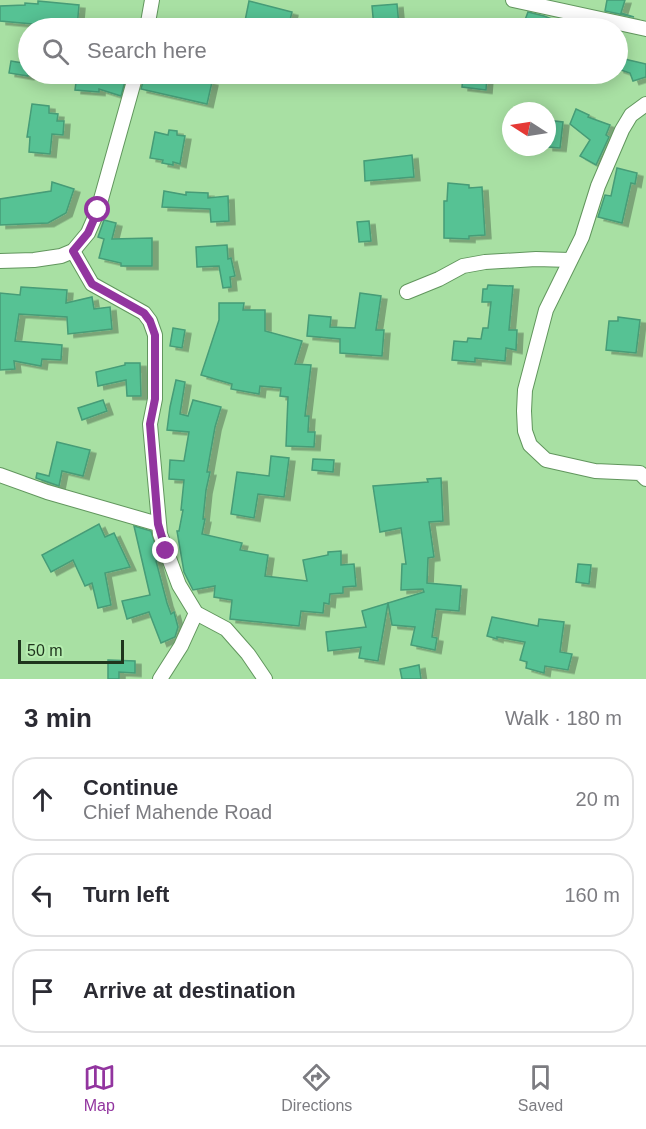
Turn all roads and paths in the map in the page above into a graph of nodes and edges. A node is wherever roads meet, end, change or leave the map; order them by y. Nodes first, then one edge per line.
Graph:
1 (152, 0) edge
2 (513, 0) edge
3 (149, 18) edge
4 (596, 18) edge
5 (628, 25) edge
6 (646, 29) edge
7 (133, 84) edge
8 (646, 104) edge
9 (73, 251) junction
10 (570, 260) junction
11 (0, 261) edge
12 (407, 292) dead end
13 (0, 475) edge
14 (646, 479) edge
15 (158, 524) junction
16 (196, 613) junction
17 (160, 679) edge
18 (265, 679) edge

1 - 3 street
2 - 4 street
5 - 6 street
7 - 9 street
8 - 10 street
9 - 11 street
9 - 15 street
10 - 12 street
10 - 14 street
13 - 15 street
15 - 16 street
16 - 17 street
16 - 18 street

